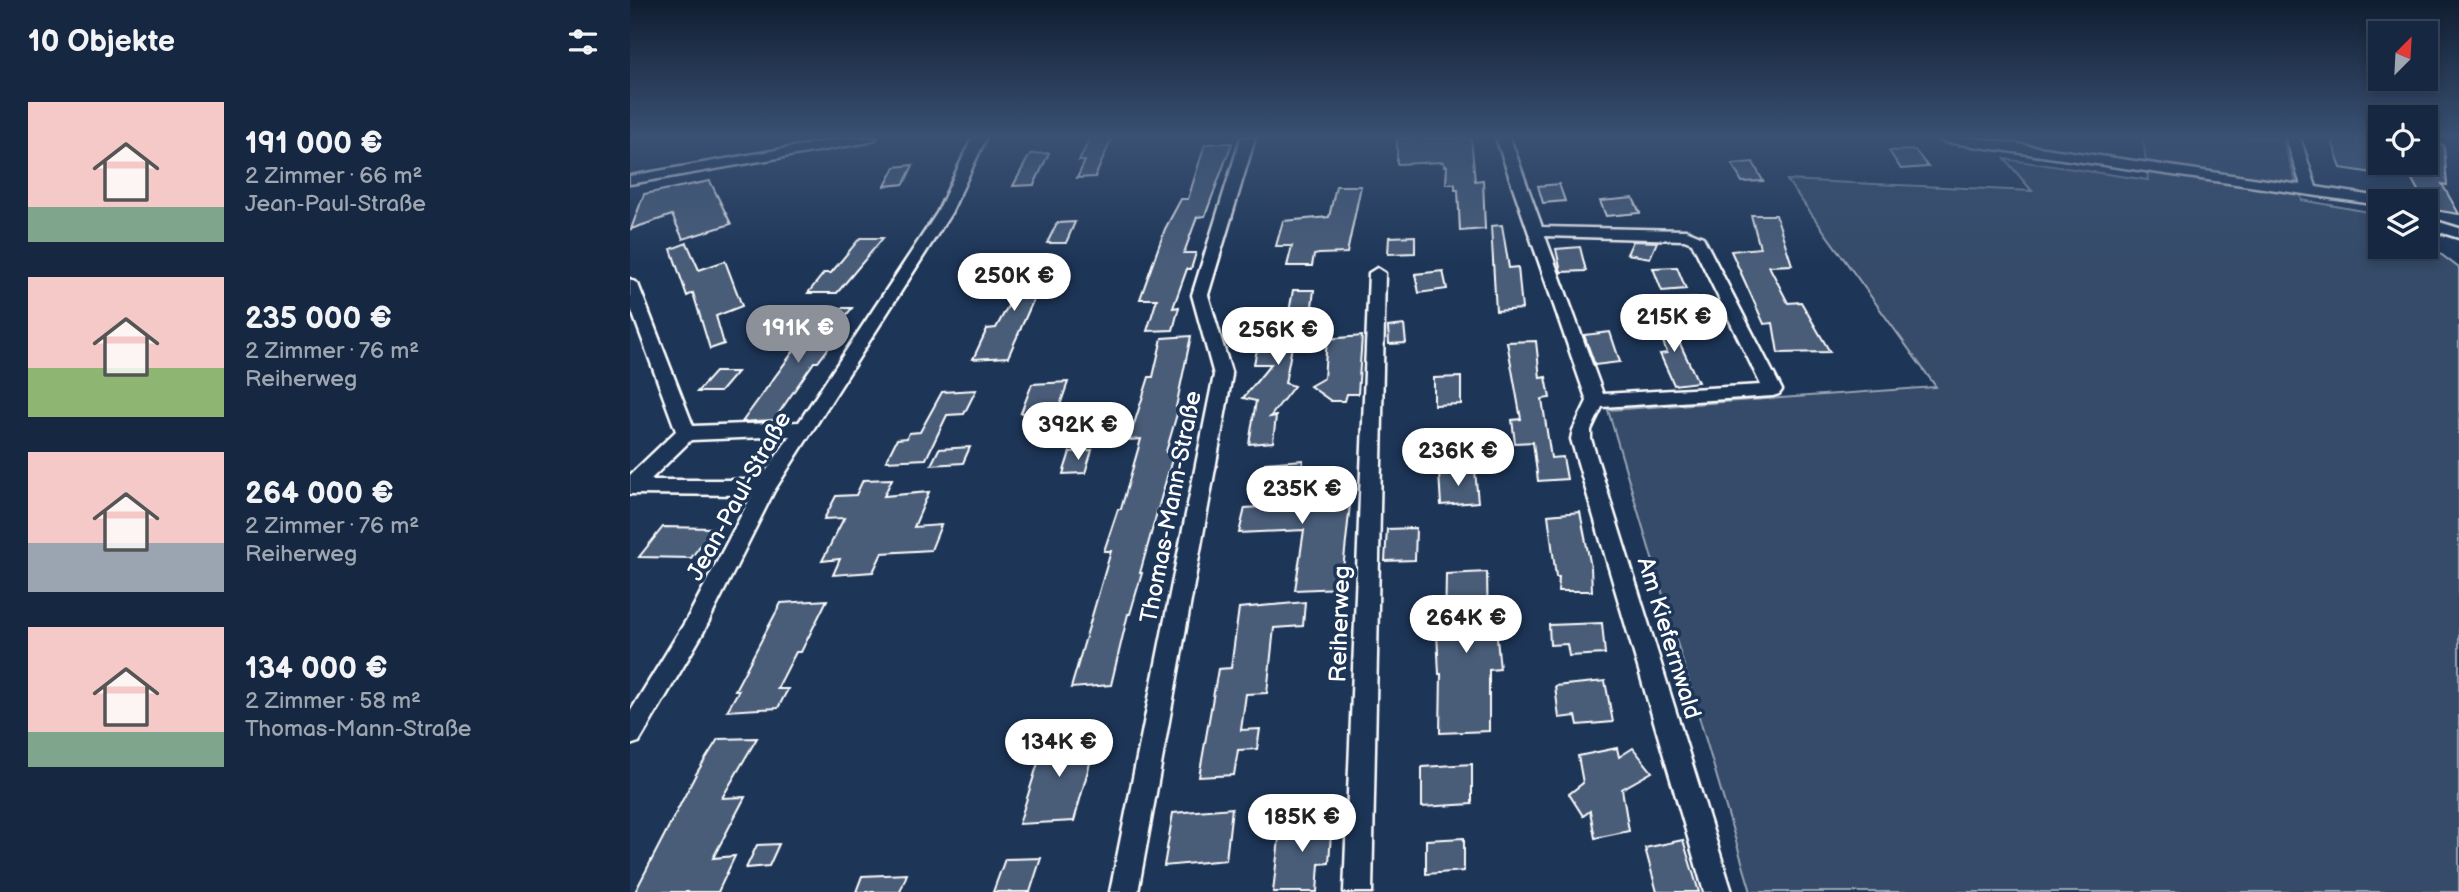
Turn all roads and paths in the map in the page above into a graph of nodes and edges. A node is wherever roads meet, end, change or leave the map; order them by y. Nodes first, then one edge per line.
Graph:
1 (960, 180) edge
2 (1235, 180) edge
3 (1517, 180) edge
4 (2222, 180) edge
5 (2307, 180) edge
6 (2311, 193) junction
7 (2368, 200) edge
8 (2438, 227) edge
9 (1535, 231) junction
10 (2459, 233) edge
11 (1377, 273) dead end
12 (630, 284) edge
13 (1596, 401) junction
14 (804, 429) junction
15 (686, 433) junction
16 (630, 487) edge
17 (766, 488) junction
18 (630, 734) edge
19 (1124, 892) edge
20 (1358, 892) edge
21 (1718, 892) edge

1 - 14 street, Jean-Paul-Straße
2 - 19 street, Thomas-Mann-Straße
3 - 9 street
4 - 6 street
5 - 6 street
6 - 7 street
8 - 10 street
9 - 13 street
9 - 13 street
11 - 20 street, Reiherweg
12 - 15 street
13 - 21 street, Am Kiefernwald
14 - 15 street
14 - 17 street, Jean-Paul-Straße
15 - 16 street
16 - 17 street
17 - 18 street, Jean-Paul-Straße

